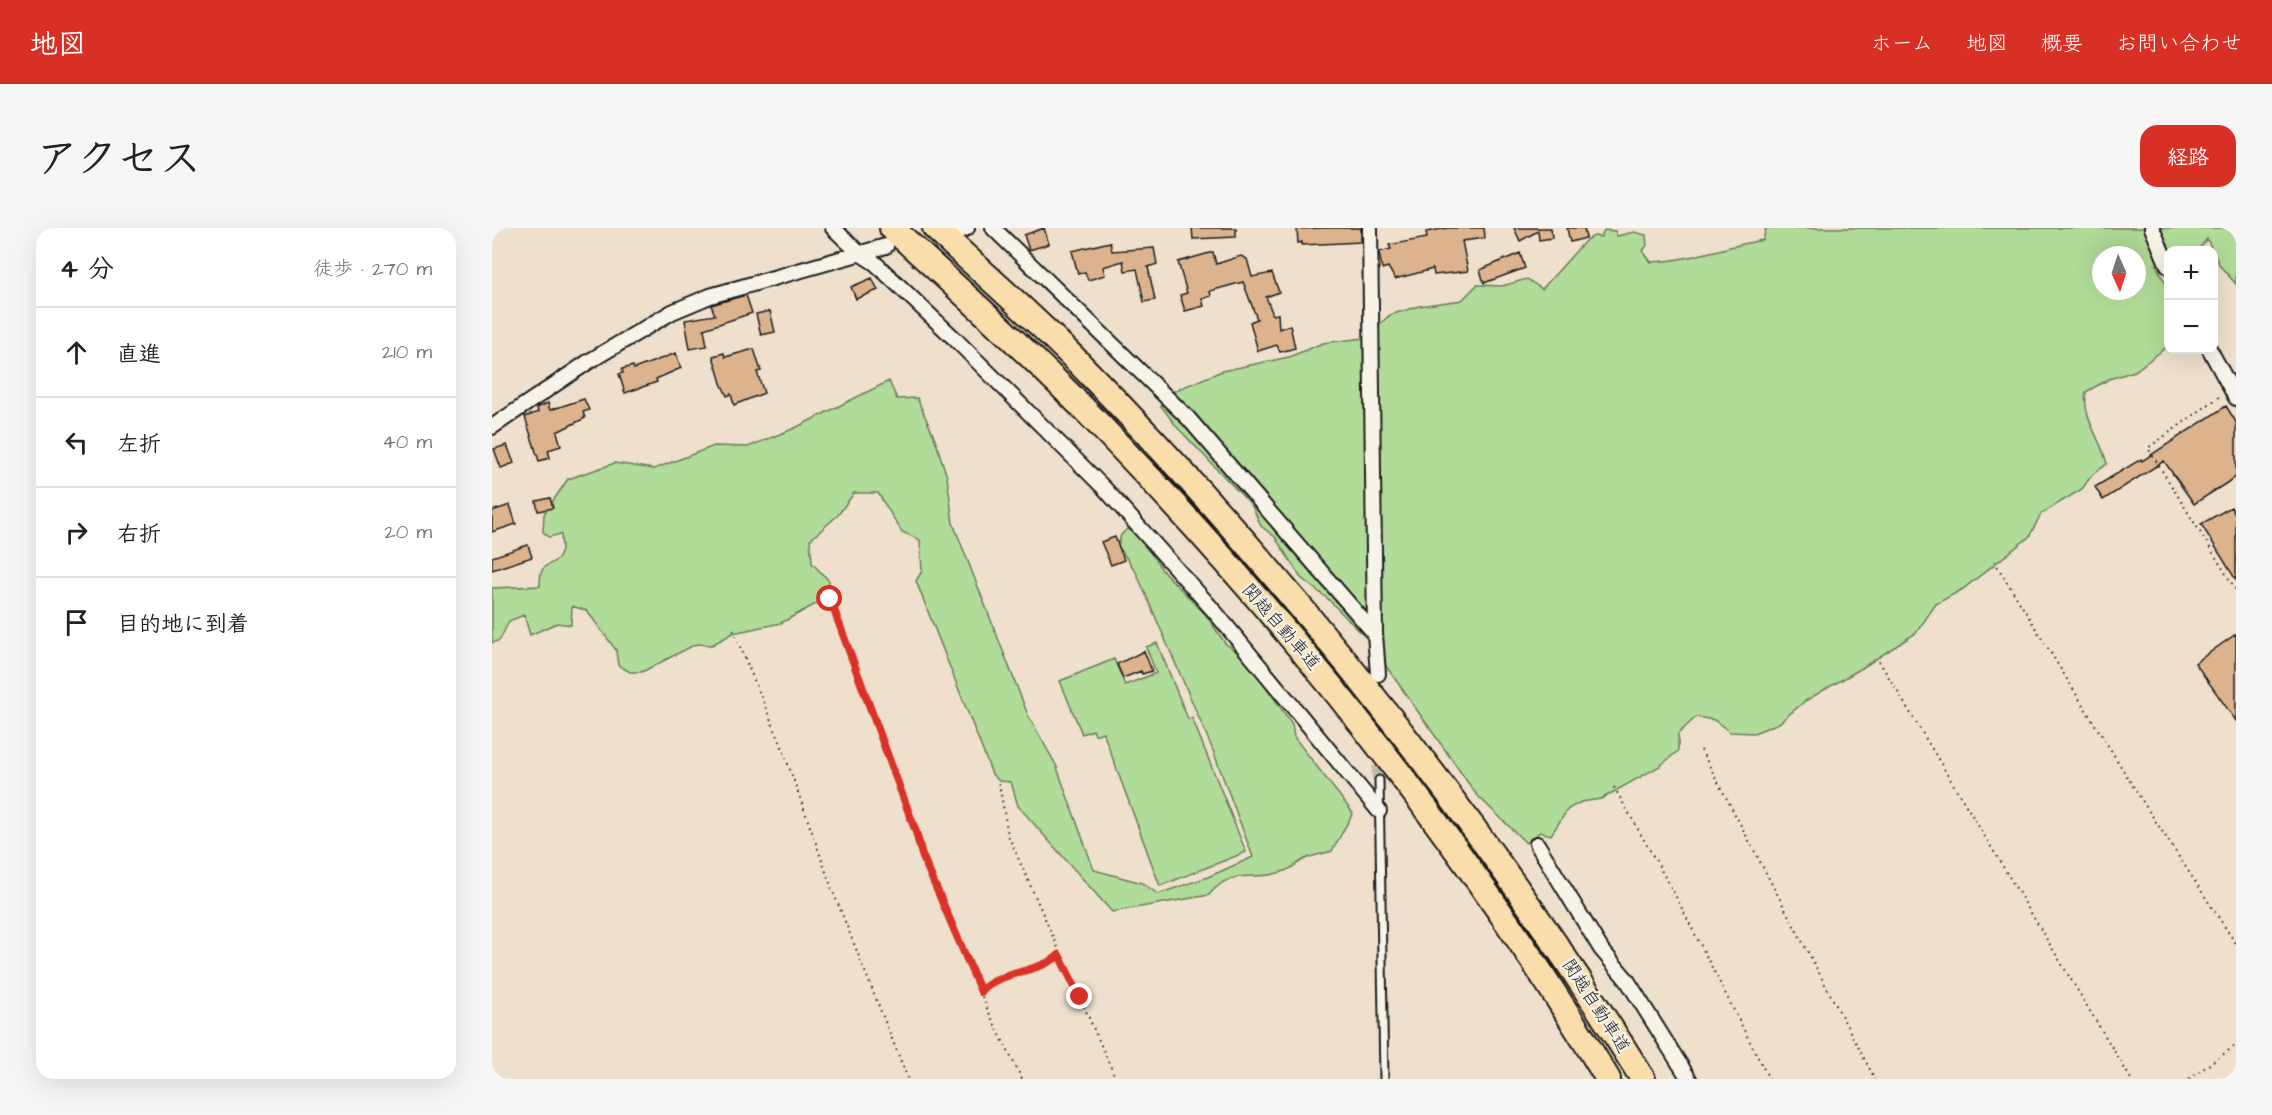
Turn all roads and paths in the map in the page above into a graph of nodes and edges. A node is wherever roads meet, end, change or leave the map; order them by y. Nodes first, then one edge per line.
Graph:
1 (833, 228) edge
2 (935, 228) edge
3 (993, 228) edge
4 (1370, 228) edge
5 (2152, 228) edge
6 (889, 237) edge
7 (858, 252) junction
8 (2164, 255) edge
9 (2212, 354) edge
10 (2233, 394) edge
11 (492, 427) edge
12 (1994, 561) dead end
13 (2236, 590) edge
14 (830, 599) dead end
15 (733, 630) dead end
16 (1375, 634) junction
17 (1879, 661) dead end
18 (1378, 674) dead end
19 (1701, 750) dead end
20 (1379, 780) tunnel mouth
21 (999, 783) dead end
22 (1614, 787) dead end
23 (1379, 811) junction
24 (1537, 844) dead end
25 (2236, 944) edge
26 (1059, 955) junction
27 (981, 992) junction
28 (2236, 1045) edge
29 (908, 1079) edge
30 (1022, 1079) edge
31 (1116, 1079) edge
32 (1384, 1079) edge
33 (1608, 1079) edge
34 (1643, 1079) edge
35 (1689, 1079) edge
36 (1769, 1079) edge
37 (1875, 1079) edge
38 (2131, 1079) edge
39 (2189, 1079) edge

1 - 7 street
2 - 34 highway, 関越自動車道
3 - 16 street
4 - 16 street
5 - 8 street
6 - 7 street
6 - 33 highway, 関越自動車道
7 - 11 street
7 - 23 street
9 - 10 street
10 - 13 path
12 - 25 path
14 - 27 path
15 - 29 path
16 - 18 street
17 - 38 path
19 - 37 path
20 - 23 lane
21 - 26 path
22 - 36 path
23 - 32 lane
24 - 35 street
26 - 27 path
26 - 31 path
27 - 30 path
28 - 39 path

